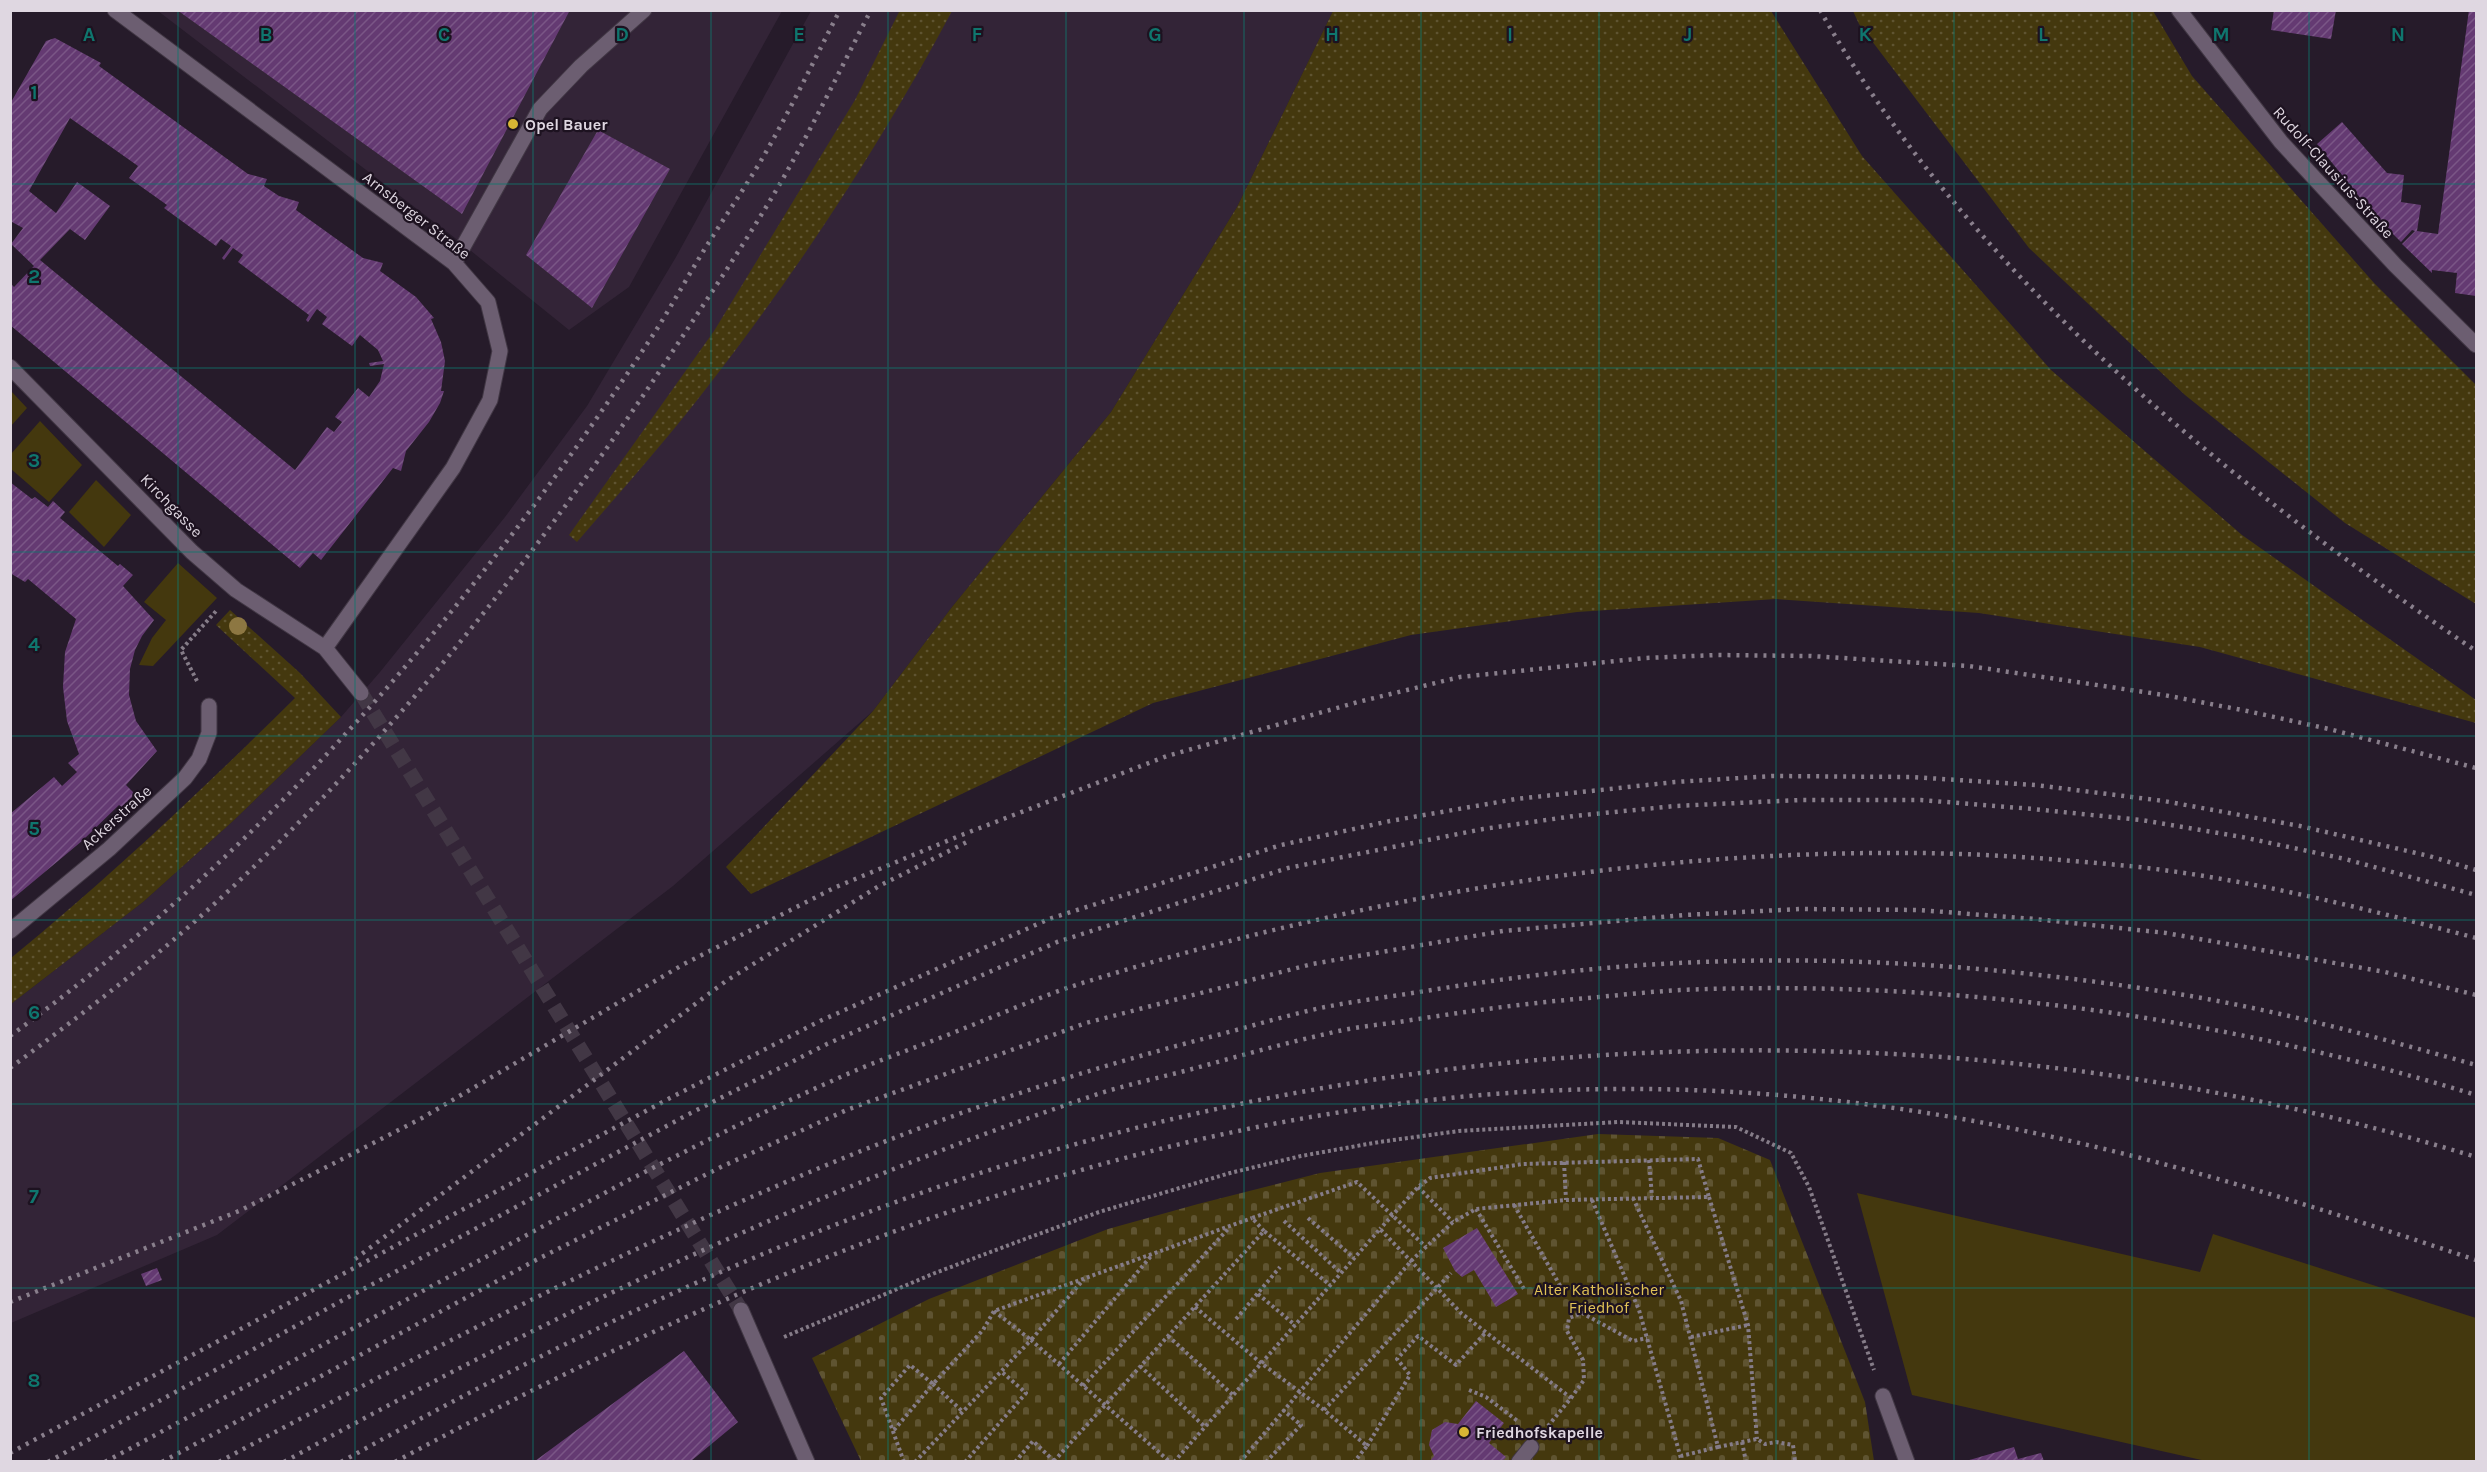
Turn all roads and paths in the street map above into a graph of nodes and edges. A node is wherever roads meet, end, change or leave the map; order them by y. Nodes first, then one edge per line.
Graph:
1 (115, 10) edge
2 (644, 10) edge
3 (2186, 14) edge
4 (454, 263) junction
5 (2476, 345) edge
6 (10, 367) edge
7 (236, 590) junction
8 (325, 648) junction
9 (361, 693) tunnel mouth
10 (208, 706) joint
11 (10, 931) edge
12 (1649, 1160) junction
13 (1564, 1162) junction
14 (1418, 1187) junction
15 (1652, 1197) junction
16 (1709, 1197) junction
17 (1633, 1198) junction
18 (1566, 1200) junction
19 (1592, 1200) junction
20 (1514, 1205) junction
21 (1476, 1209) junction
22 (1393, 1215) junction
23 (1252, 1218) junction
24 (1308, 1218) dead end
25 (1284, 1221) dead end
26 (1453, 1222) junction
27 (1230, 1226) junction
28 (1380, 1229) junction
29 (1264, 1231) junction
30 (1426, 1247) junction
31 (1153, 1253) junction
32 (1354, 1258) junction
33 (1412, 1260) junction
34 (1280, 1267) dead end
35 (1341, 1273) junction
36 (1451, 1273) dead end
37 (1085, 1278) junction
38 (1330, 1285) junction
39 (1436, 1287) junction
40 (1524, 1289) dead end
41 (1562, 1289) dead end
42 (1258, 1294) junction
43 (1195, 1307) junction
44 (741, 1310) tunnel mouth
45 (994, 1311) junction
46 (1236, 1319) dead end
47 (1295, 1325) junction
48 (1748, 1325) junction
49 (1486, 1332) junction
50 (1168, 1336) junction
51 (1691, 1337) junction
52 (1647, 1338) junction
53 (1031, 1340) junction
54 (758, 1345) junction
55 (1261, 1363) junction
56 (1059, 1364) junction
57 (1140, 1366) junction
58 (1002, 1372) junction
59 (933, 1384) junction
60 (1083, 1386) junction
61 (1469, 1390) dead end
62 (1299, 1391) junction
63 (1233, 1395) junction
64 (1883, 1396) joint
65 (1571, 1398) junction
66 (1105, 1404) junction
67 (1283, 1410) junction
68 (1324, 1410) junction
69 (963, 1412) junction
70 (1205, 1427) junction
71 (893, 1431) junction
72 (1757, 1439) junction
73 (1535, 1442) junction
74 (1742, 1442) junction
75 (1367, 1446) junction
76 (1718, 1447) junction
77 (1682, 1459) edge
78 (807, 1461) edge
79 (904, 1461) edge
80 (915, 1461) edge
81 (965, 1461) edge
82 (1015, 1461) edge
83 (1055, 1461) edge
84 (1172, 1461) edge
85 (1240, 1461) edge
86 (1266, 1461) edge
87 (1354, 1461) edge
88 (1519, 1461) edge
89 (1746, 1461) edge
90 (1796, 1461) edge
91 (1907, 1461) edge

1 - 4 street, Arnsberger Straße
2 - 4 street
3 - 5 street, Rudolf-Clausius-Straße
4 - 8 street, Arnsberger Straße
6 - 7 street, Kirchgasse
7 - 8 street, Kirchgasse
7 - 10 path
8 - 9 street, Kirchgasse
10 - 11 street, Ackerstraße
12 - 13 path
12 - 15 path
12 - 16 path
13 - 14 path
13 - 18 path
14 - 22 path
14 - 26 path
15 - 16 path
15 - 17 path
16 - 48 path
17 - 19 path
17 - 51 path
18 - 19 path
18 - 20 path
19 - 52 path
20 - 21 path
20 - 41 path
21 - 26 path
21 - 40 path
22 - 23 path
22 - 28 path
22 - 30 path
23 - 27 path
23 - 29 path
24 - 32 path
25 - 35 path
26 - 30 path
27 - 31 path
27 - 60 path
28 - 32 path
28 - 33 path
29 - 38 path
29 - 43 path
30 - 33 path
31 - 37 path
31 - 56 path
32 - 35 path
33 - 39 path
33 - 62 path
34 - 42 path
35 - 38 path
36 - 39 path
37 - 45 path
37 - 53 path
38 - 47 path
39 - 49 path
39 - 68 path
42 - 46 path
42 - 47 path
43 - 50 path
43 - 55 path
44 - 54 street
45 - 53 path
45 - 59 path
47 - 55 path
48 - 51 path
48 - 72 path
49 - 65 path
49 - 75 path
50 - 57 path
50 - 63 path
51 - 76 path
52 - 65 path
52 - 77 path
53 - 56 path
53 - 58 path
54 - 64 path
54 - 78 street
55 - 62 path
55 - 63 path
56 - 60 path
57 - 66 path
57 - 70 path
58 - 69 path
58 - 81 path
59 - 69 path
59 - 71 path
59 - 71 path
60 - 66 path
61 - 73 path
62 - 67 path
62 - 68 path
63 - 70 path
64 - 91 street
65 - 73 path
66 - 83 path
66 - 84 path
67 - 85 path
67 - 86 path
68 - 75 path
69 - 80 path
70 - 84 path
71 - 79 path
72 - 74 path
72 - 90 path
73 - 88 street
74 - 76 path
74 - 89 path
75 - 87 path
76 - 77 path
82 - 83 path

